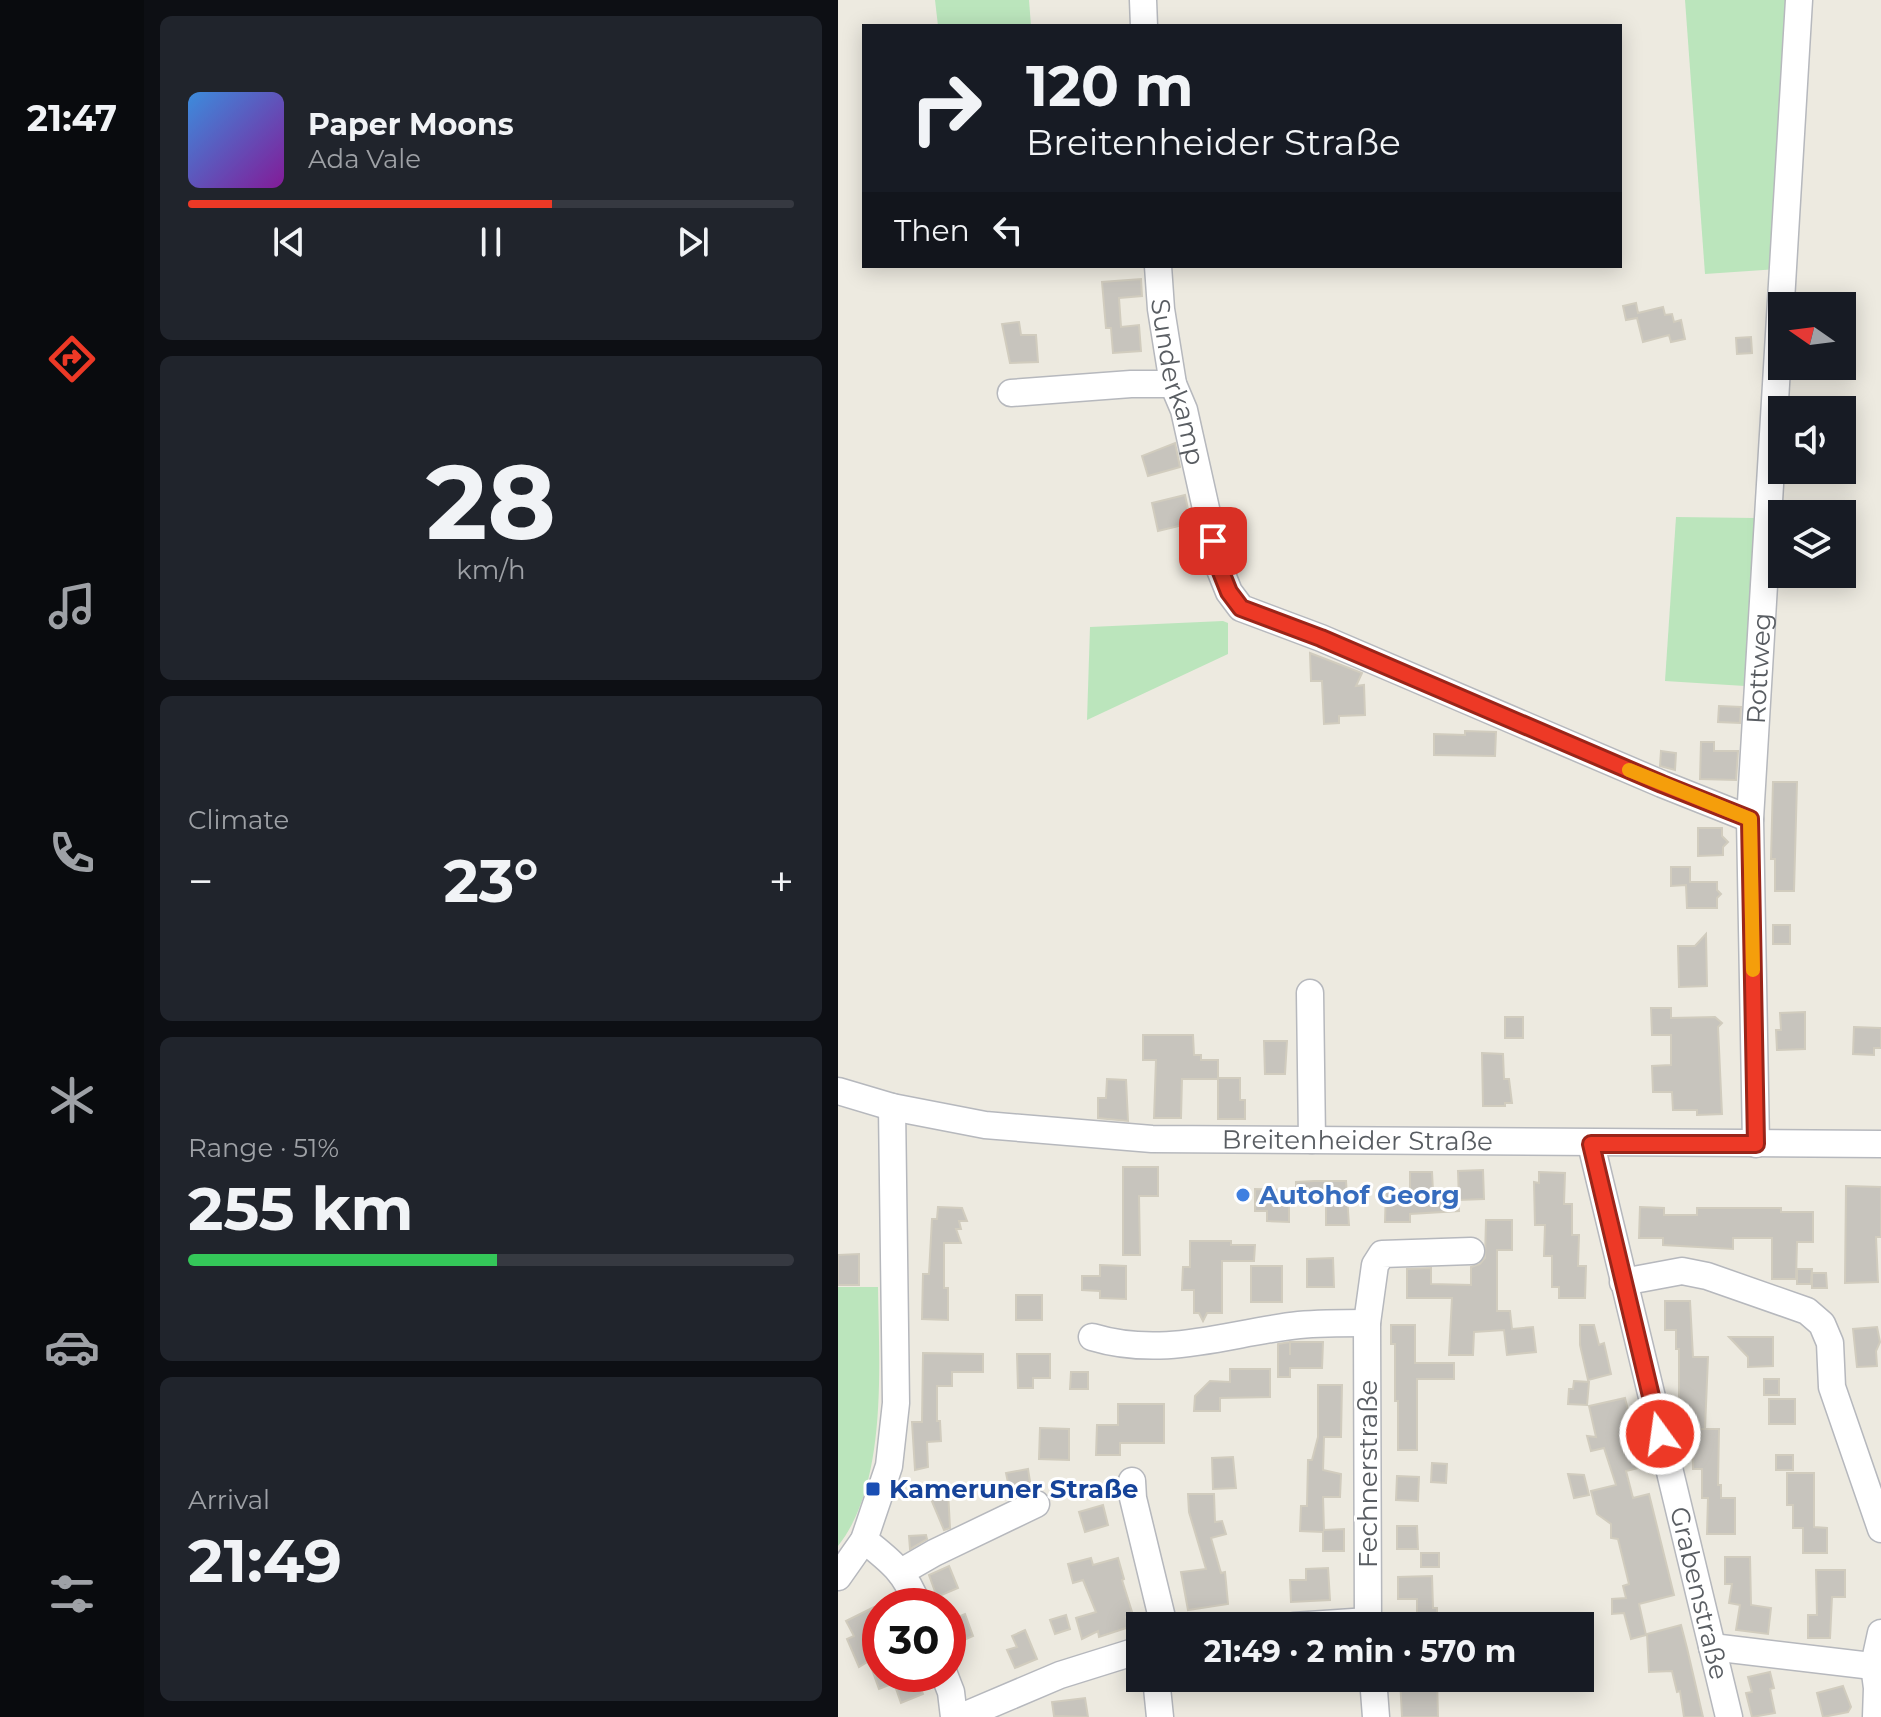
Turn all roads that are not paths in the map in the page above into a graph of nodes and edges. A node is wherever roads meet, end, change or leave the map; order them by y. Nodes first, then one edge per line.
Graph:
1 (1143, 0) edge
2 (1799, 0) edge
3 (1144, 24) edge
4 (1158, 268) edge
5 (1173, 384) junction
6 (1011, 393) dead end
7 (1750, 819) junction
8 (1310, 993) dead end
9 (838, 1091) edge
10 (892, 1107) junction
11 (1312, 1140) junction
12 (1591, 1144) junction
13 (1756, 1144) junction
14 (1881, 1144) edge
15 (1471, 1251) dead end
16 (1623, 1282) junction
17 (1367, 1323) junction
18 (1092, 1337) dead end
19 (1132, 1481) dead end
20 (1036, 1504) dead end
21 (1881, 1529) edge
22 (864, 1540) junction
23 (901, 1572) junction
24 (838, 1577) edge
25 (911, 1588) edge
26 (1161, 1612) edge
27 (1368, 1612) edge
28 (1881, 1633) edge
29 (1712, 1647) junction
30 (1126, 1654) edge
31 (1877, 1666) edge
32 (951, 1692) edge
33 (1157, 1692) edge
34 (1374, 1692) edge
35 (954, 1717) edge
36 (961, 1717) edge
37 (1160, 1717) edge
38 (1376, 1717) edge
39 (1729, 1717) edge
40 (1876, 1717) edge

1 - 3 street
2 - 7 street, Rottweg
4 - 5 street, Sunderkamp
5 - 6 street
5 - 7 street, Sunderkamp
7 - 13 street, Rottweg
8 - 11 street
9 - 10 street, Breitenheider Straße
10 - 11 street, Breitenheider Straße
10 - 22 street
11 - 12 street, Breitenheider Straße
12 - 13 street, Breitenheider Straße
12 - 16 street, Grabenstraße
13 - 14 street, Breitenheider Straße
15 - 17 street, Fechnerstraße
16 - 21 street
16 - 29 street, Grabenstraße
17 - 18 street
17 - 27 street, Fechnerstraße
19 - 26 street
20 - 23 street
22 - 23 street
22 - 24 street
23 - 25 street
28 - 31 street
29 - 31 street
29 - 39 street, Grabenstraße
30 - 36 street
31 - 40 street
32 - 35 street
33 - 37 street
34 - 38 street

